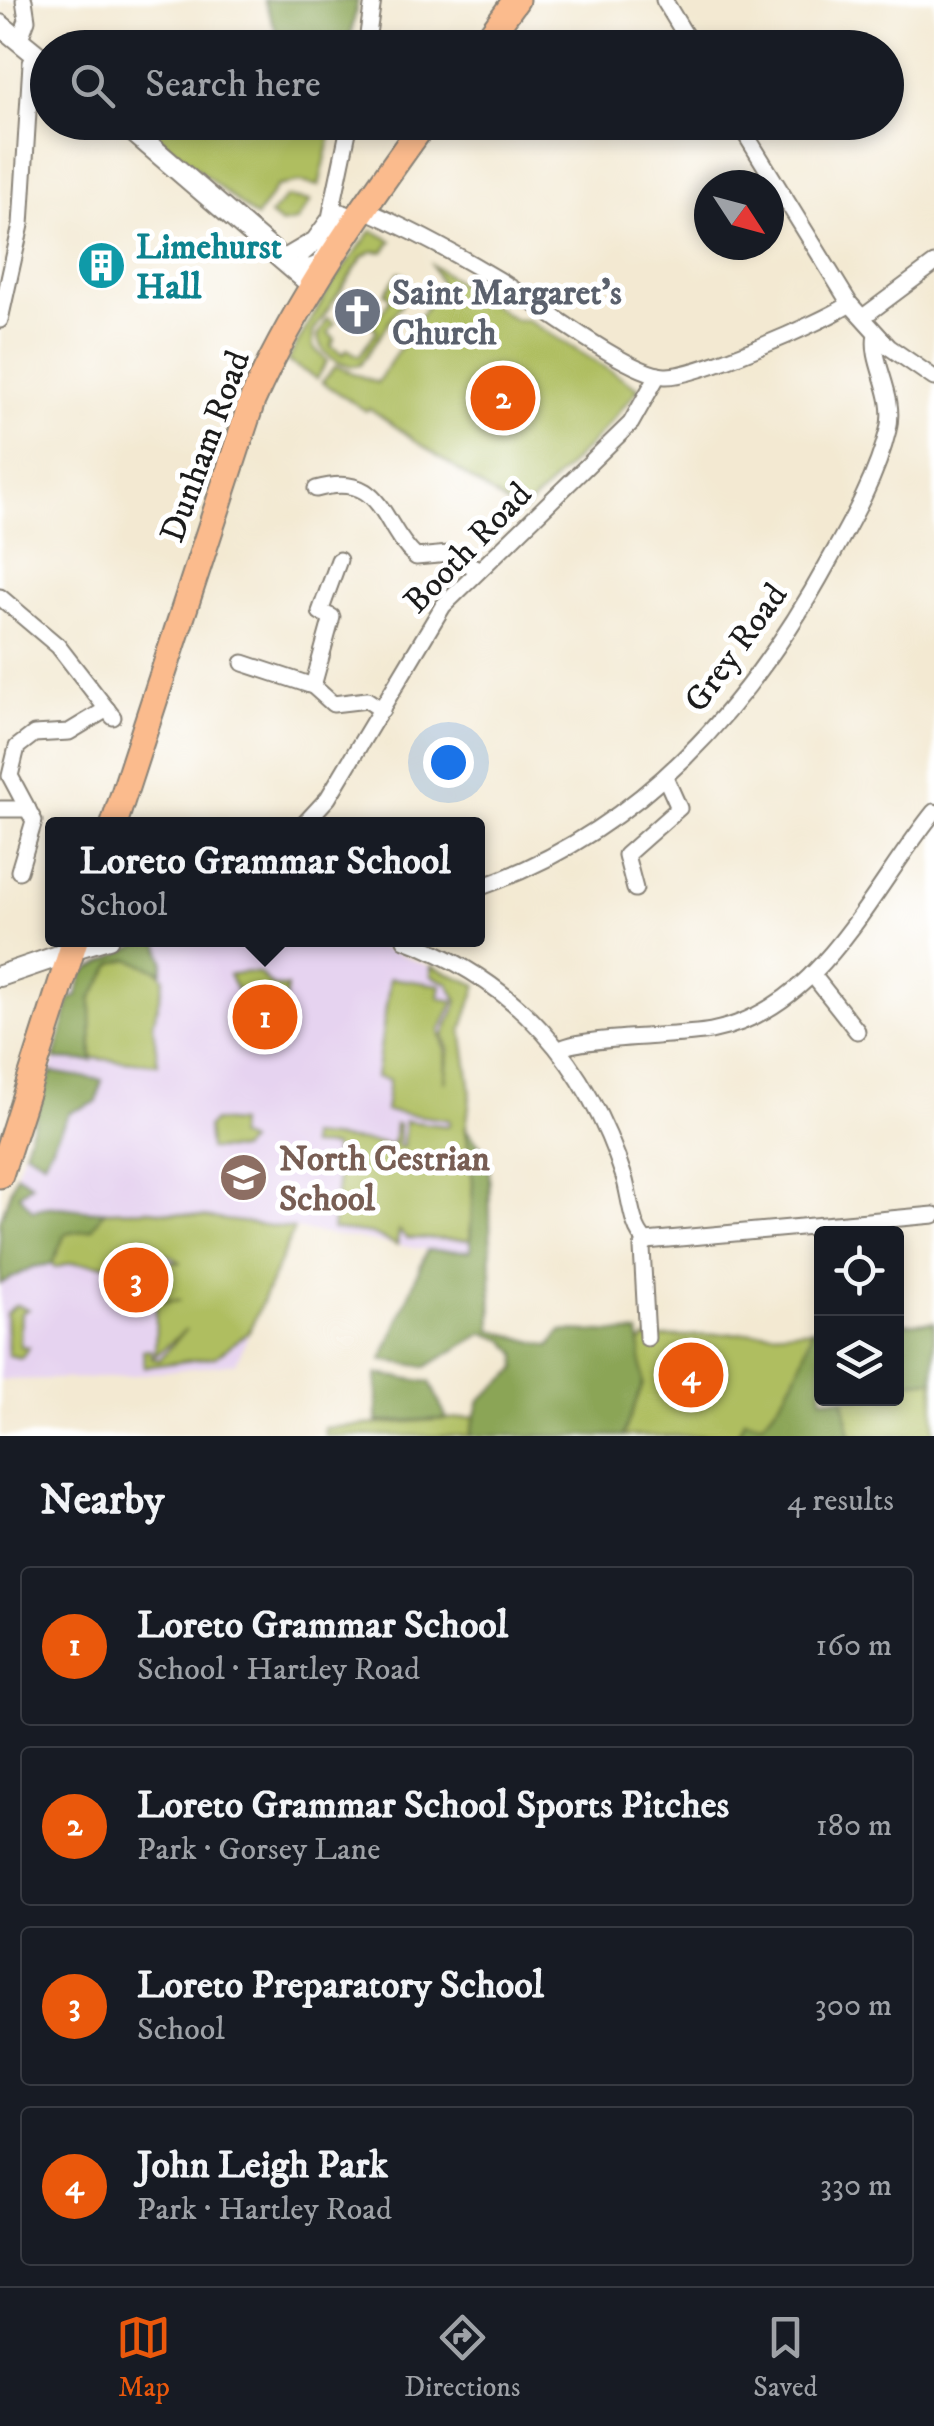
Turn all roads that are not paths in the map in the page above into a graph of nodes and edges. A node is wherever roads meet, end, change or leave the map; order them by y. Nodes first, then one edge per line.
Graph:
1 (24, 0) edge
2 (373, 0) edge
3 (516, 0) edge
4 (664, 0) edge
5 (0, 25) edge
6 (369, 30) edge
7 (494, 30) edge
8 (682, 30) edge
9 (19, 40) junction
10 (30, 49) edge
11 (30, 92) edge
12 (143, 140) edge
13 (346, 140) edge
14 (411, 140) edge
15 (749, 140) edge
16 (357, 211) junction
17 (280, 260) junction
18 (934, 264) edge
19 (312, 284) junction
20 (850, 304) junction
21 (863, 317) junction
22 (0, 320) edge
23 (876, 334) junction
24 (658, 375) junction
25 (934, 378) edge
26 (316, 489) dead end
27 (339, 560) dead end
28 (478, 569) junction
29 (0, 597) edge
30 (243, 663) dead end
31 (313, 686) junction
32 (382, 710) junction
33 (666, 779) junction
34 (0, 810) edge
35 (28, 810) junction
36 (934, 812) edge
37 (116, 817) edge
38 (310, 817) edge
39 (18, 871) dead end
40 (485, 885) edge
41 (635, 889) dead end
42 (70, 947) edge
43 (72, 947) edge
44 (420, 947) edge
45 (812, 974) junction
46 (0, 976) edge
47 (857, 1031) dead end
48 (561, 1050) junction
49 (0, 1175) edge
50 (934, 1215) edge
51 (646, 1241) junction
52 (647, 1338) dead end

1 - 9 street
2 - 6 street
3 - 7 highway
4 - 8 street
5 - 9 street
9 - 10 street
11 - 22 street
12 - 17 street
13 - 17 street
14 - 16 highway, Dunham Road
15 - 20 street
16 - 16 street
16 - 19 highway, Dunham Road
16 - 24 street
17 - 19 street
18 - 21 street
19 - 37 highway, Dunham Road
20 - 21 street
20 - 24 street
21 - 23 street
23 - 25 street
23 - 33 street, Grey Road
24 - 28 street, Booth Road
26 - 28 street
27 - 31 street
28 - 32 street, Booth Road
29 - 35 street
30 - 31 street
31 - 32 street
32 - 38 street, Booth Road
33 - 40 street, Grey Road
33 - 41 street
34 - 35 street
35 - 39 street
36 - 45 street
42 - 46 street
43 - 49 highway
44 - 48 street
45 - 47 street
45 - 48 street
48 - 51 street
50 - 51 street
51 - 52 street

